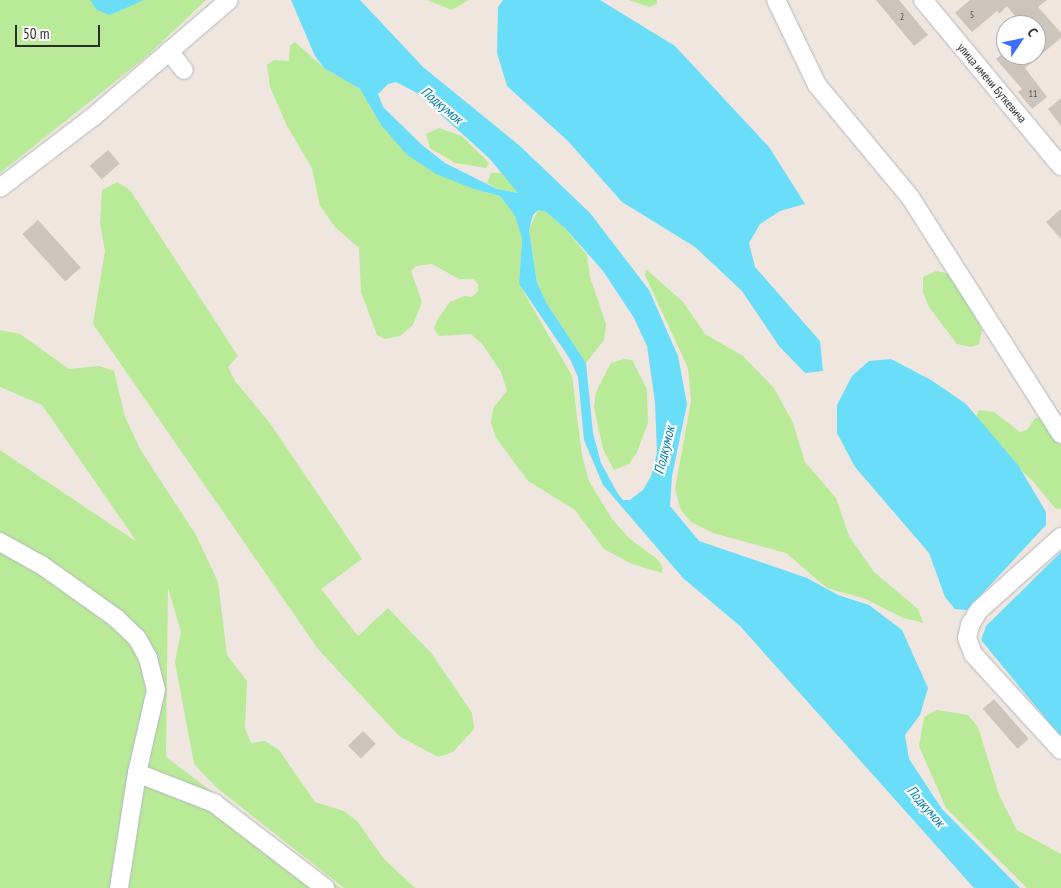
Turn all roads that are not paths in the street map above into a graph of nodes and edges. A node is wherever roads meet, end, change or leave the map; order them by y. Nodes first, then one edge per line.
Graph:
1 (229, 0) edge
2 (923, 0) edge
3 (779, 1) edge
4 (169, 51) junction
5 (184, 70) dead end
6 (1061, 166) edge
7 (0, 188) edge
8 (1061, 434) edge
9 (1061, 537) edge
10 (0, 542) edge
11 (1061, 750) edge
12 (138, 773) junction
13 (119, 888) edge
14 (325, 888) edge

1 - 4 street
2 - 6 street, улица имени Буткевича
3 - 8 street
4 - 5 street
4 - 7 street
9 - 11 street
10 - 12 street
12 - 13 street
12 - 14 street

